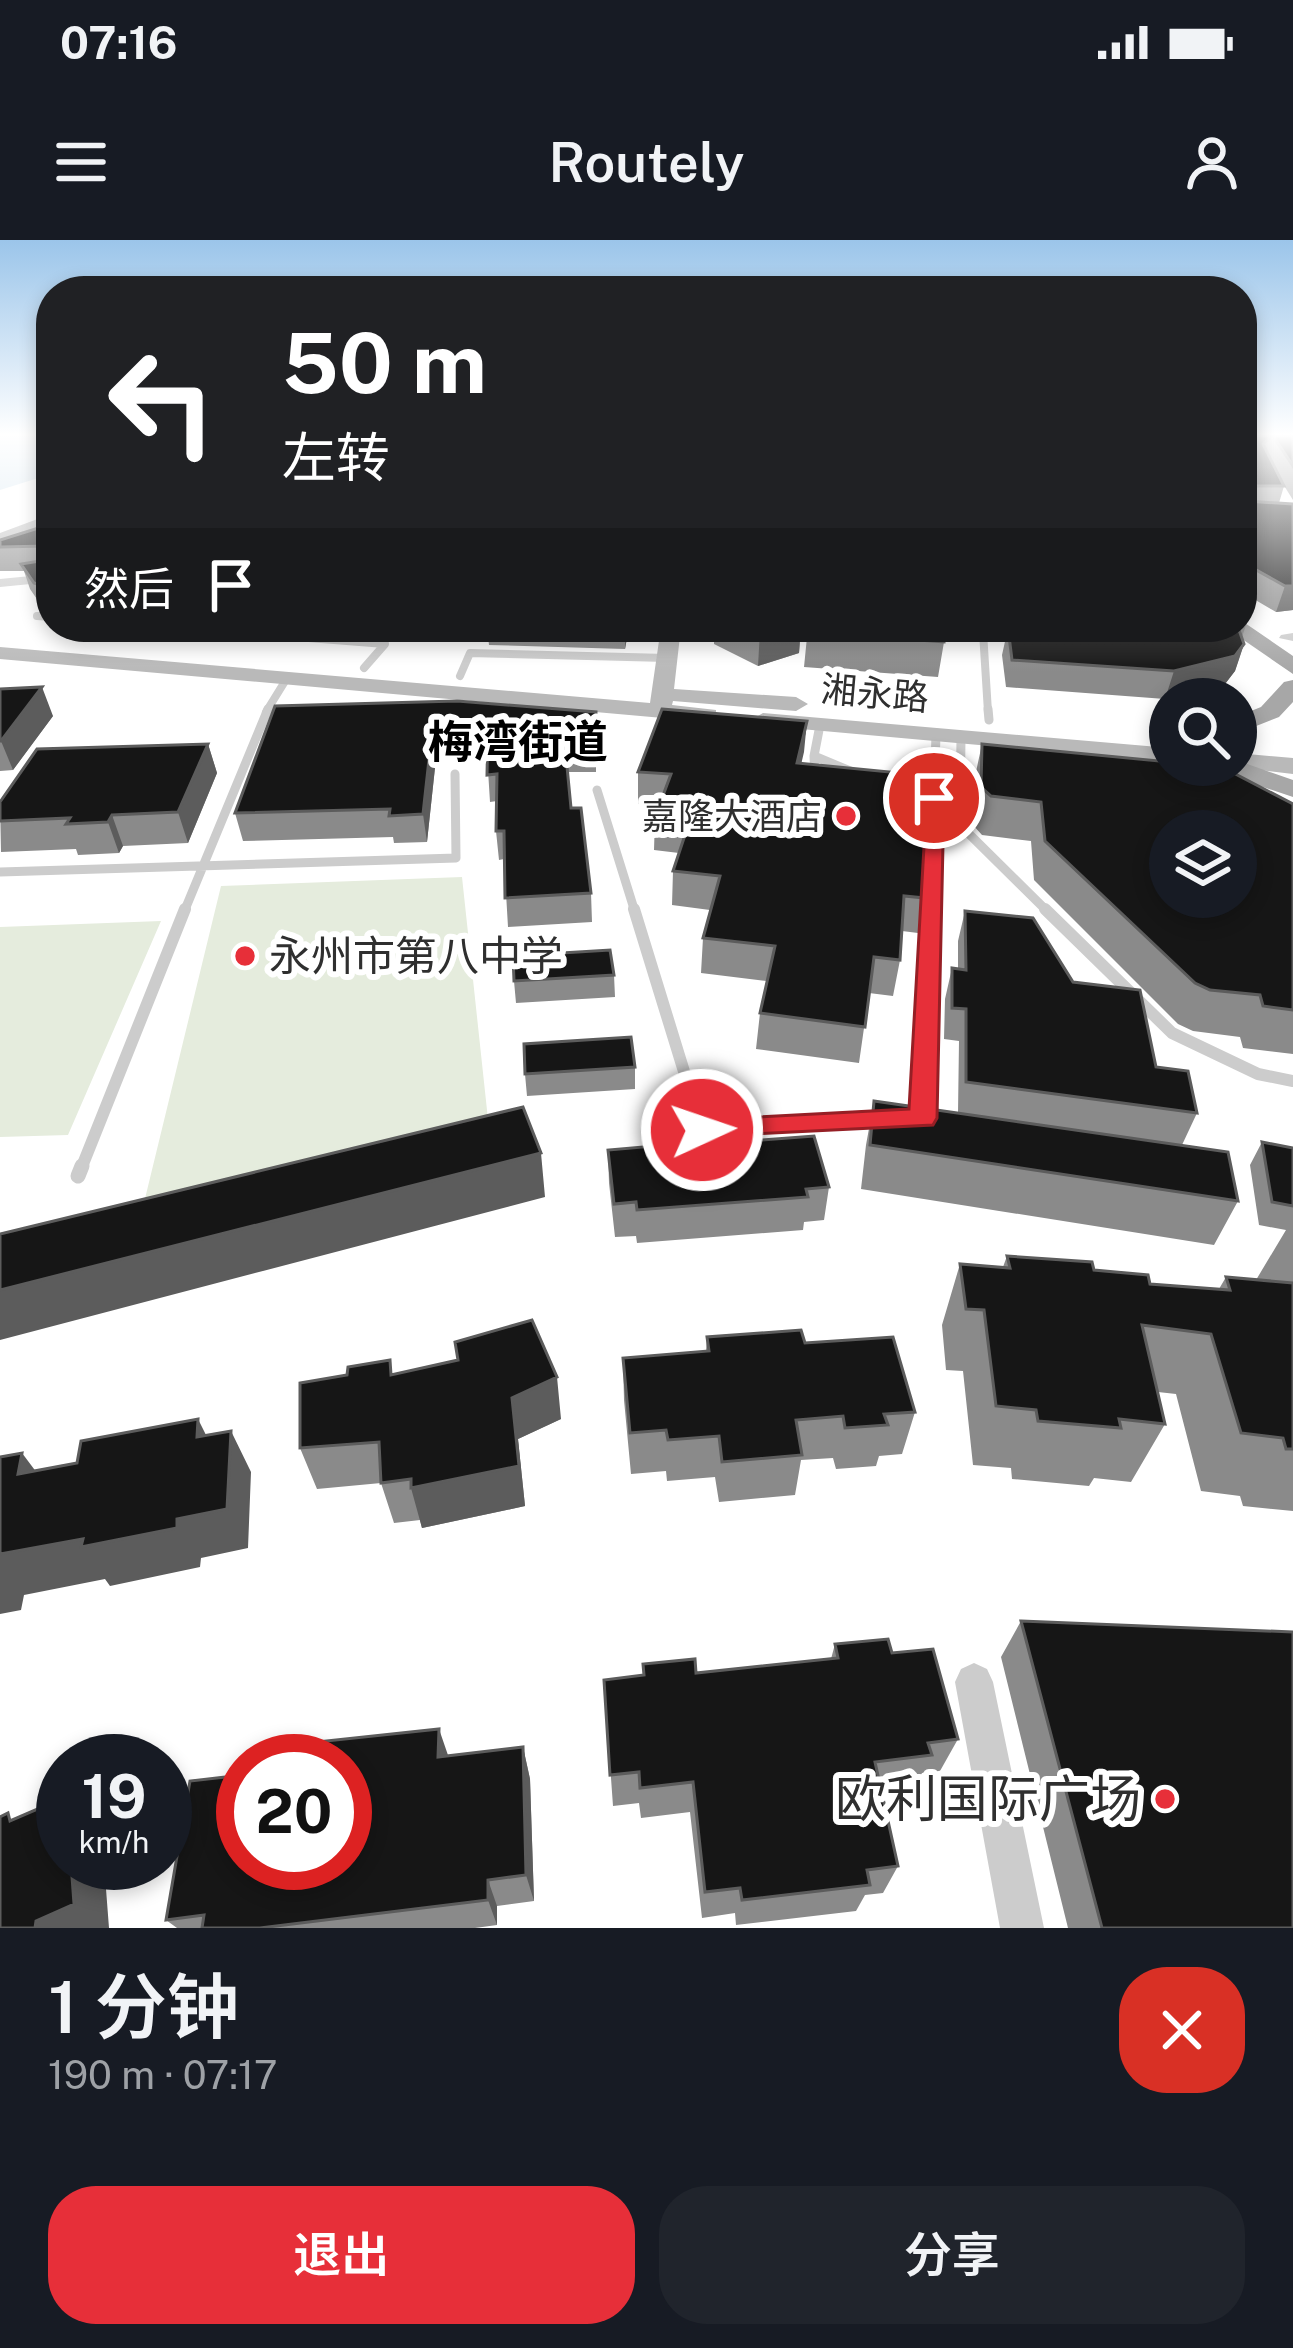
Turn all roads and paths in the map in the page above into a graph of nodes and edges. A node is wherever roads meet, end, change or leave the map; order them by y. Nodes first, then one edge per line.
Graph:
1 (36, 528) edge
2 (36, 531) edge
3 (0, 539) edge
4 (0, 549) edge
5 (36, 579) edge
6 (0, 583) edge
7 (1257, 619) edge
8 (0, 636) edge
9 (36, 639) edge
10 (1291, 639) edge
11 (1257, 640) edge
12 (68, 642) edge
13 (360, 642) edge
14 (669, 642) edge
15 (983, 642) edge
16 (0, 653) edge
17 (667, 658) junction
18 (1293, 667) edge
19 (364, 668) junction
20 (460, 676) junction
21 (287, 678) junction
22 (1293, 687) edge
23 (661, 702) junction
24 (1257, 717) edge
25 (989, 720) junction
26 (820, 724) junction
27 (1149, 733) edge
28 (948, 736) junction
29 (1257, 742) edge
30 (1293, 745) edge
31 (1149, 753) edge
32 (814, 756) junction
33 (1257, 763) edge
34 (1293, 766) edge
35 (455, 774) dead end
36 (1257, 776) edge
37 (867, 778) edge
38 (821, 784) edge
39 (1293, 789) edge
40 (597, 790) dead end
41 (203, 866) junction
42 (0, 872) edge
43 (1293, 1081) edge
44 (78, 1176) dead end
45 (974, 1682) dead end
46 (1022, 1928) edge

1 - 3 main road
2 - 4 main road
5 - 6 street
7 - 10 main road
8 - 9 main road, 湘永路
11 - 18 main road
12 - 19 main road, 湘永路
13 - 19 lane
14 - 17 main road
15 - 25 lane
16 - 21 main road, 湘永路
17 - 20 lane
17 - 23 main road
19 - 20 main road, 湘永路
20 - 23 main road, 湘永路
21 - 23 main road, 湘永路
21 - 41 lane
22 - 24 main road
23 - 25 main road, 湘永路
23 - 26 main road, 湘永路
25 - 27 main road, 湘永路
26 - 28 main road, 湘永路
26 - 32 lane
28 - 31 main road, 湘永路
28 - 40 lane
28 - 43 lane
29 - 30 main road
32 - 37 lane
32 - 38 lane
33 - 34 main road
35 - 41 lane
36 - 39 main road
41 - 42 lane
41 - 44 lane
45 - 46 street

